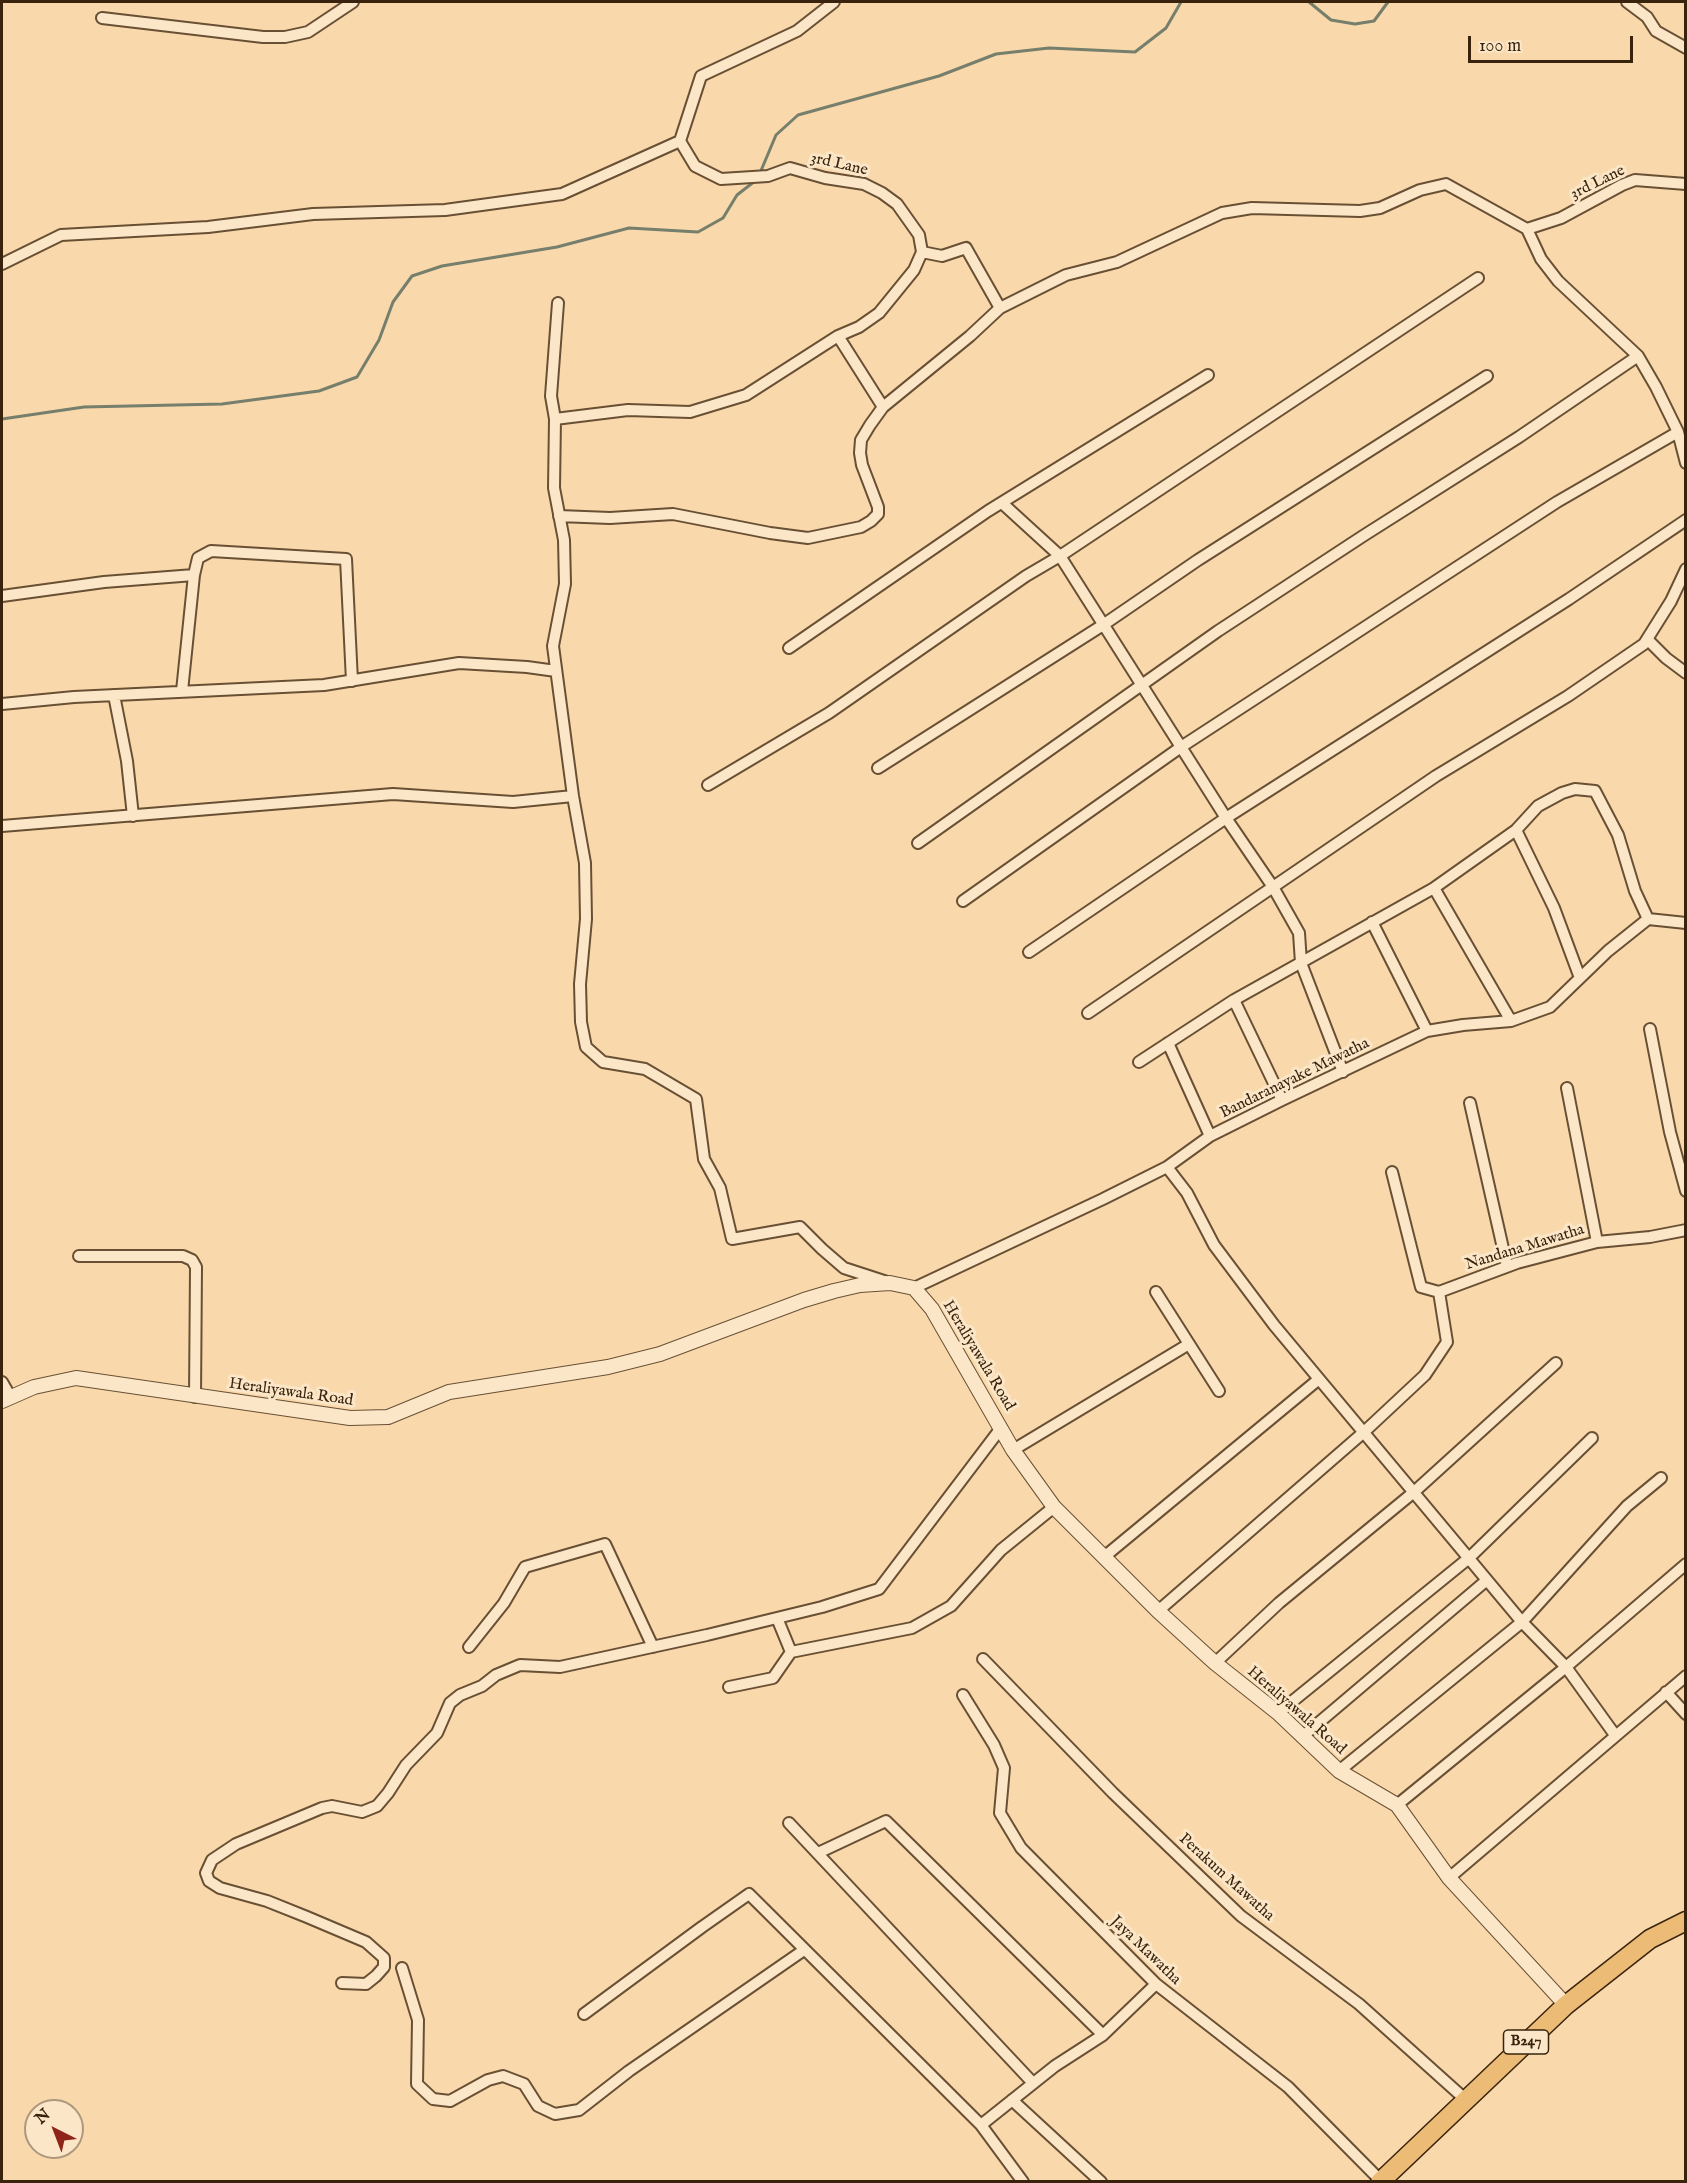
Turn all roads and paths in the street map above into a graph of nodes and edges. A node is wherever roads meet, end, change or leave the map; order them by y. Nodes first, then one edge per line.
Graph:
1 (353, 2) edge
2 (834, 2) edge
3 (1627, 2) edge
4 (102, 18) dead end
5 (1686, 48) edge
6 (681, 141) junction
7 (1686, 184) edge
8 (1527, 228) junction
9 (922, 252) junction
10 (2, 264) edge
11 (1478, 279) dead end
12 (558, 303) dead end
13 (1000, 308) junction
14 (838, 336) junction
15 (1638, 356) junction
16 (1208, 375) dead end
17 (1486, 376) dead end
18 (883, 407) junction
19 (555, 419) junction
20 (1677, 432) junction
21 (1686, 463) edge
22 (1002, 503) junction
23 (559, 516) junction
24 (1686, 520) edge
25 (1060, 556) junction
26 (1686, 569) edge
27 (194, 575) junction
28 (2, 596) edge
29 (1103, 625) junction
30 (1647, 639) junction
31 (789, 648) dead end
32 (556, 671) junction
33 (1686, 673) edge
34 (352, 681) junction
35 (1141, 684) junction
36 (182, 691) junction
37 (114, 695) junction
38 (2, 704) edge
39 (1181, 747) junction
40 (878, 768) dead end
41 (708, 785) dead end
42 (573, 795) junction
43 (133, 816) junction
44 (1226, 818) junction
45 (2, 826) edge
46 (1516, 830) junction
47 (918, 843) dead end
48 (1273, 887) junction
49 (1434, 888) junction
50 (963, 901) dead end
51 (1647, 919) junction
52 (1372, 922) junction
53 (1686, 922) edge
54 (1029, 952) dead end
55 (1301, 963) junction
56 (1580, 978) junction
57 (1234, 1000) junction
58 (1088, 1013) dead end
59 (1511, 1021) junction
60 (1650, 1029) dead end
61 (1427, 1031) junction
62 (1168, 1043) junction
63 (1138, 1062) dead end
64 (1343, 1072) junction
65 (1567, 1088) dead end
66 (1282, 1100) junction
67 (1470, 1103) dead end
68 (1210, 1137) junction
69 (1167, 1167) junction
70 (1392, 1172) dead end
71 (1686, 1191) edge
72 (1686, 1230) edge
73 (1598, 1242) junction
74 (79, 1256) dead end
75 (1507, 1266) junction
76 (890, 1283) junction
77 (914, 1288) junction
78 (1156, 1292) dead end
79 (1439, 1292) junction
80 (1189, 1344) junction
81 (1556, 1363) dead end
82 (1319, 1379) junction
83 (2, 1382) edge
84 (1219, 1391) dead end
85 (195, 1397) junction
86 (6, 1399) edge
87 (1001, 1428) junction
88 (1364, 1432) junction
89 (1592, 1438) dead end
90 (1013, 1450) junction
91 (1661, 1478) dead end
92 (1414, 1492) junction
93 (1054, 1507) junction
94 (1104, 1557) junction
95 (1469, 1558) junction
96 (1686, 1564) edge
97 (1487, 1580) junction
98 (1158, 1611) junction
99 (777, 1618) junction
100 (1522, 1622) junction
101 (469, 1647) dead end
102 (653, 1647) junction
103 (791, 1652) junction
104 (983, 1659) dead end
105 (1215, 1663) junction
106 (1566, 1667) junction
107 (1686, 1676) edge
108 (729, 1687) dead end
109 (1666, 1692) junction
110 (963, 1695) dead end
111 (1278, 1713) junction
112 (1686, 1713) edge
113 (1615, 1735) junction
114 (1303, 1736) junction
115 (1339, 1771) junction
116 (1397, 1804) junction
117 (789, 1822) dead end
118 (818, 1853) junction
119 (1449, 1878) junction
120 (1686, 1921) edge
121 (804, 1950) junction
122 (402, 1968) dead end
123 (342, 1983) dead end
124 (1156, 1984) junction
125 (1566, 2005) junction
126 (584, 2014) dead end
127 (1103, 2035) junction
128 (1033, 2083) junction
129 (1012, 2100) junction
130 (1466, 2100) junction
131 (981, 2125) junction
132 (1023, 2181) edge
133 (1101, 2181) edge
134 (1381, 2181) edge

1 - 4 street
2 - 6 street
3 - 5 street
6 - 9 street, 3rd Lane
6 - 10 street
7 - 8 street, 3rd Lane
8 - 13 street
8 - 15 street
9 - 13 street
9 - 14 street
11 - 25 street
12 - 19 street
13 - 18 street
14 - 18 street
14 - 19 street
15 - 20 street
15 - 35 street
16 - 22 street
17 - 29 street
18 - 23 street
19 - 23 street
20 - 21 street
20 - 39 street
22 - 25 street
22 - 31 street
23 - 32 street
24 - 44 street
25 - 29 street
25 - 41 street
26 - 30 street
27 - 28 street
27 - 34 street
27 - 36 street
29 - 35 street
29 - 40 street
30 - 33 street
30 - 48 street
32 - 34 street
32 - 42 street
34 - 36 street
35 - 39 street
35 - 47 street
36 - 37 street
37 - 38 street
37 - 43 street
39 - 44 street
39 - 50 street
42 - 43 street
42 - 76 street
43 - 45 street
44 - 48 street
44 - 54 street
46 - 49 street
46 - 51 street
46 - 56 street
48 - 55 street
48 - 58 street
49 - 52 street
49 - 59 street
51 - 53 street
51 - 56 street, Bandaranayake Mawatha
52 - 55 street
52 - 61 street
55 - 57 street
55 - 64 street
56 - 59 street, Bandaranayake Mawatha
57 - 62 street
57 - 66 street
59 - 61 street, Bandaranayake Mawatha
60 - 71 street
61 - 64 street, Bandaranayake Mawatha
62 - 63 street
62 - 68 street
64 - 66 street, Bandaranayake Mawatha
65 - 73 street
66 - 68 street, Bandaranayake Mawatha
67 - 75 street
68 - 69 street, Bandaranayake Mawatha
69 - 77 street, Bandaranayake Mawatha
69 - 82 street
70 - 79 street
72 - 73 street, Nandana Mawatha
73 - 75 street, Nandana Mawatha
74 - 85 street
75 - 79 street, Nandana Mawatha
76 - 77 street, Heraliyawala Road
76 - 85 street, Heraliyawala Road
77 - 87 street, Heraliyawala Road
78 - 80 street
79 - 88 street
80 - 84 street
80 - 90 street
81 - 92 street
82 - 88 street
82 - 94 street
83 - 86 street
85 - 86 street, Heraliyawala Road
87 - 90 street, Heraliyawala Road
87 - 99 street
88 - 92 street
88 - 98 street
89 - 95 street
90 - 93 street, Heraliyawala Road
91 - 100 street
92 - 95 street
92 - 105 street
93 - 94 street, Heraliyawala Road
93 - 103 street
94 - 98 street, Heraliyawala Road
95 - 97 street
95 - 111 street
96 - 106 street
97 - 100 street
97 - 114 street
98 - 105 street, Heraliyawala Road
99 - 102 street
99 - 103 street
100 - 106 street
100 - 115 street
101 - 102 street
102 - 123 street
103 - 108 street
104 - 130 street, Perakum Mawatha
105 - 111 street, Heraliyawala Road
106 - 113 street
106 - 116 street
107 - 109 street
109 - 112 street
109 - 113 street
110 - 124 street, Jaya Mawatha
111 - 114 street, Heraliyawala Road
113 - 119 street
114 - 115 street, Heraliyawala Road
115 - 116 street, Heraliyawala Road
116 - 119 street, Heraliyawala Road
117 - 118 street
118 - 127 street
118 - 128 street
119 - 125 street, Heraliyawala Road
120 - 125 main road, B247
121 - 122 street
121 - 126 street
121 - 131 street
124 - 127 street
124 - 134 street, Jaya Mawatha
125 - 130 main road, B247
127 - 128 street
128 - 129 street
129 - 131 street
129 - 133 street
130 - 134 main road, B247
131 - 132 street

